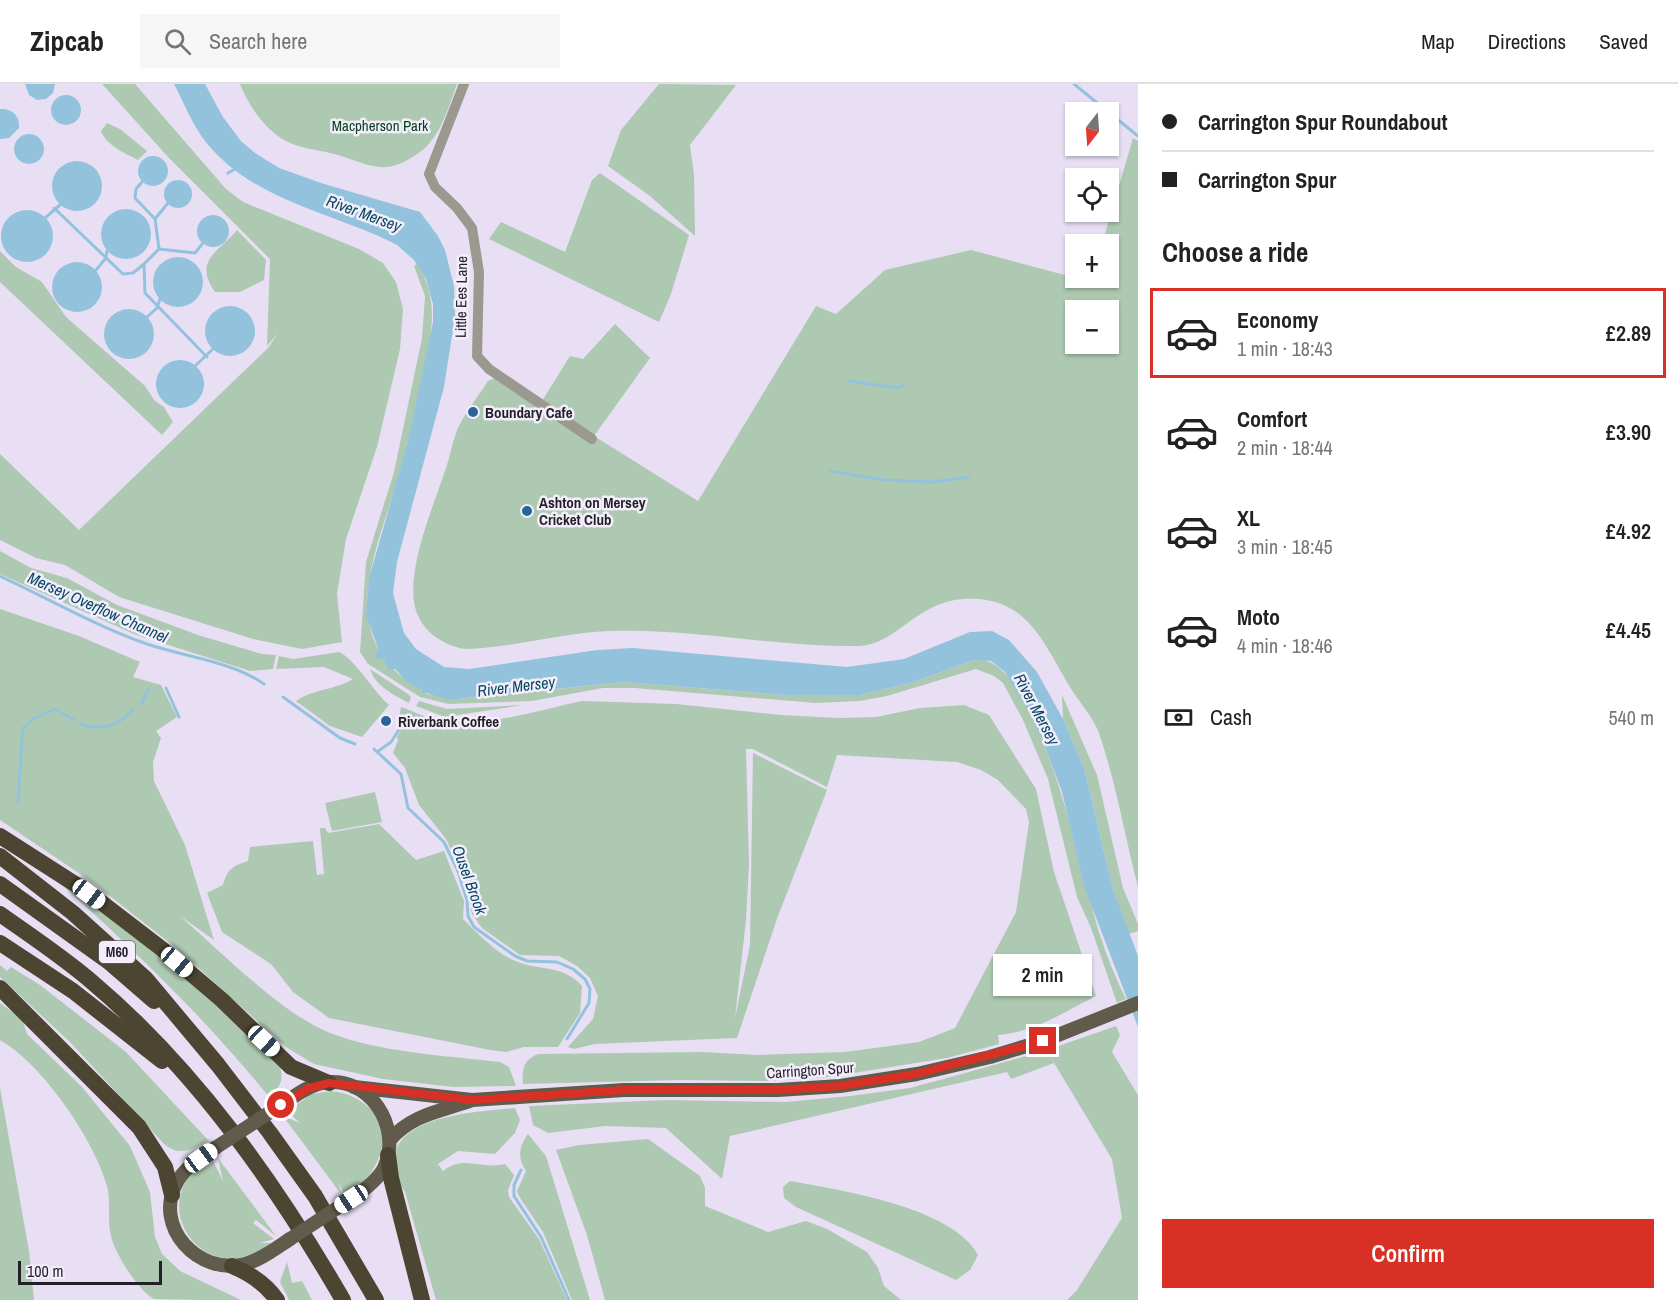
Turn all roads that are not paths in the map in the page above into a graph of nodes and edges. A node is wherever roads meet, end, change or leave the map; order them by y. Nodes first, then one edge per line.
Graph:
1 (464, 84) edge
2 (592, 439) dead end
3 (0, 836) edge
4 (0, 856) edge
5 (0, 884) edge
6 (0, 914) edge
7 (0, 943) edge
8 (0, 988) edge
9 (1138, 1003) edge
10 (218, 1065) junction
11 (329, 1083) junction
12 (354, 1087) junction
13 (200, 1091) junction
14 (472, 1100) junction
15 (234, 1136) junction
16 (389, 1148) junction
17 (172, 1195) junction
18 (232, 1266) junction
19 (277, 1300) edge
20 (343, 1300) edge
21 (376, 1300) edge
22 (422, 1300) edge

1 - 2 street, Little Ees Lane
3 - 11 highway, M60
4 - 10 highway, M60
5 - 10 highway, M60
6 - 13 highway, M60
7 - 13 highway, M60
8 - 17 highway
9 - 14 main road, Carrington Spur
10 - 21 highway, M60
11 - 12 main road, Carrington Spur
11 - 15 main road, bridge
12 - 14 main road, Carrington Spur
12 - 16 main road
13 - 15 highway, M60
14 - 16 main road, Carrington Spur
15 - 17 main road, bridge
15 - 20 highway, M60
16 - 18 main road, bridge
16 - 22 highway
17 - 18 main road
18 - 19 highway

